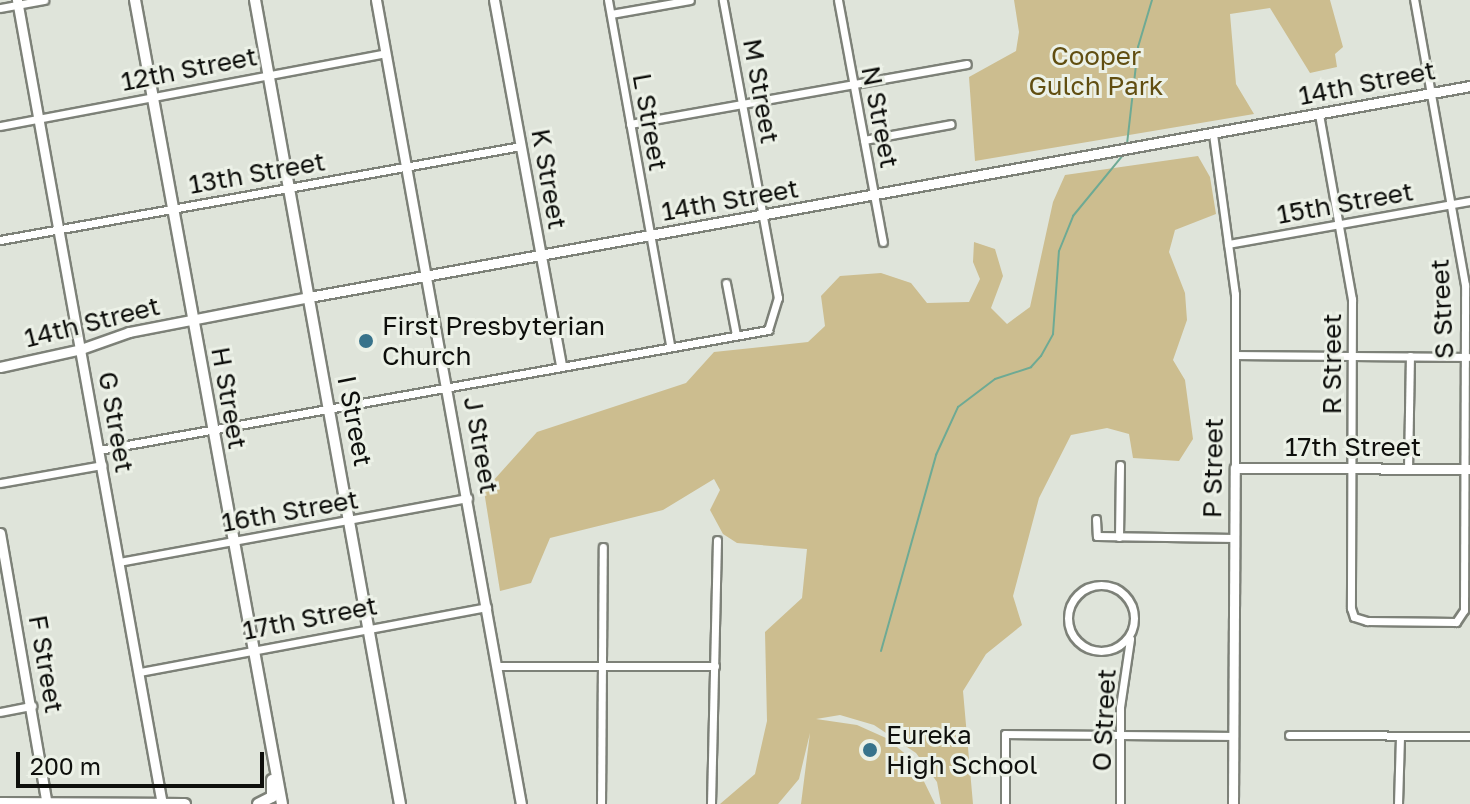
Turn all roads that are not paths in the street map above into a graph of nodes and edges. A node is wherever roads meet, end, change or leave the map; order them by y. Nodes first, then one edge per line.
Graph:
1 (44, 0) edge
2 (135, 0) edge
3 (255, 0) edge
4 (376, 0) edge
5 (494, 0) edge
6 (608, 0) edge
7 (690, 0) edge
8 (723, 0) edge
9 (838, 0) edge
10 (1414, 0) edge
11 (18, 2) edge
12 (0, 8) edge
13 (611, 14) junction
14 (385, 53) junction
15 (967, 64) dead end
16 (269, 74) junction
17 (854, 85) junction
18 (1470, 86) edge
19 (1431, 93) junction
20 (152, 96) junction
21 (743, 104) junction
22 (1319, 114) junction
23 (39, 119) junction
24 (630, 124) junction
25 (951, 124) dead end
26 (0, 126) edge
27 (1213, 134) junction
28 (864, 140) junction
29 (521, 146) junction
30 (407, 166) junction
31 (290, 188) junction
32 (875, 195) junction
33 (1470, 201) edge
34 (1451, 204) junction
35 (172, 208) junction
36 (764, 216) junction
37 (1340, 225) junction
38 (60, 230) junction
39 (651, 237) junction
40 (0, 240) edge
41 (883, 242) dead end
42 (1228, 244) junction
43 (540, 257) junction
44 (427, 278) junction
45 (726, 283) dead end
46 (309, 297) junction
47 (193, 320) junction
48 (736, 335) junction
49 (670, 345) junction
50 (81, 349) junction
51 (1236, 355) junction
52 (1410, 356) junction
53 (1353, 357) junction
54 (1468, 357) edge
55 (561, 366) junction
56 (0, 367) edge
57 (448, 387) junction
58 (330, 409) junction
59 (212, 430) junction
60 (99, 450) junction
61 (102, 465) junction
62 (1120, 465) dead end
63 (1235, 468) junction
64 (1352, 468) junction
65 (1408, 469) junction
66 (1468, 469) edge
67 (0, 483) edge
68 (468, 498) junction
69 (1096, 519) dead end
70 (351, 521) junction
71 (0, 533) edge
72 (1119, 537) junction
73 (1235, 538) junction
74 (717, 540) dead end
75 (235, 542) junction
76 (603, 547) dead end
77 (119, 562) junction
78 (11, 596) junction
79 (0, 598) edge
80 (487, 607) junction
81 (1461, 618) joint
82 (370, 629) junction
83 (1130, 638) junction
84 (254, 651) junction
85 (498, 666) junction
86 (602, 666) junction
87 (715, 666) junction
88 (140, 672) junction
89 (32, 706) junction
90 (0, 712) edge
91 (1121, 734) junction
92 (1289, 735) dead end
93 (1234, 736) junction
94 (1400, 736) junction
95 (1470, 736) edge
96 (270, 741) junction
97 (0, 803) edge
98 (47, 804) edge
99 (162, 804) edge
100 (185, 804) edge
101 (258, 804) edge
102 (282, 804) edge
103 (400, 804) edge
104 (521, 804) edge
105 (601, 804) edge
106 (711, 804) edge
107 (1005, 804) edge
108 (1120, 804) edge
109 (1233, 804) edge
110 (1398, 804) edge

1 - 11 street
2 - 20 main road, H Street
3 - 16 main road, I Street
4 - 14 street, J Street
5 - 29 street, K Street
6 - 13 street, L Street
7 - 13 street
8 - 21 street, M Street
9 - 17 street, N Street
10 - 19 street, S Street
11 - 12 street
11 - 23 street, G Street
13 - 24 street, L Street
14 - 16 street, 12th Street
14 - 30 street, J Street
15 - 17 street
16 - 20 street, 12th Street
16 - 31 main road, I Street
17 - 21 street
17 - 28 street, N Street
18 - 19 street, 14th Street
19 - 22 street, 14th Street
19 - 34 street, S Street
20 - 23 street, 12th Street
20 - 35 main road, H Street
21 - 24 street
21 - 36 street, M Street
22 - 27 street, 14th Street
22 - 37 street, R Street
23 - 26 street, 12th Street
23 - 38 street, G Street
24 - 39 street, L Street
25 - 28 street
27 - 32 street, 14th Street
27 - 42 street, P Street
28 - 32 street, N Street
29 - 30 street, 13th Street
29 - 43 street, K Street
30 - 31 street, 13th Street
30 - 44 street, J Street
31 - 35 street, 13th Street
31 - 46 main road, I Street
32 - 36 street, 14th Street
32 - 41 street, N Street
33 - 34 street, 15th Street
34 - 37 street, 15th Street
34 - 54 street, S Street
35 - 38 street, 13th Street
35 - 47 main road, H Street
36 - 39 street, 14th Street
36 - 48 street, M Street
37 - 42 street, 15th Street
37 - 53 street, R Street
38 - 40 street, 13th Street
38 - 50 street, G Street
39 - 43 street, 14th Street
39 - 49 street, L Street
42 - 51 street, P Street
43 - 44 street, 14th Street
43 - 55 street, K Street
44 - 46 street, 14th Street
44 - 57 street, J Street
45 - 48 street
46 - 47 street, 14th Street
46 - 58 main road, I Street
47 - 50 street, 14th Street
47 - 59 main road, H Street
48 - 49 street
49 - 55 street
50 - 56 street, 14th Street
50 - 60 street, G Street
51 - 53 street
51 - 63 street, P Street
52 - 53 street
52 - 54 street
52 - 65 street
53 - 64 street, R Street
54 - 66 street, S Street
55 - 57 street
57 - 58 street
57 - 68 street, J Street
58 - 59 street
58 - 70 main road, I Street
59 - 60 street
59 - 75 main road, H Street
60 - 61 street, G Street
61 - 67 street
61 - 77 street, G Street
62 - 72 street
63 - 64 street, 17th Street
63 - 73 street, P Street
64 - 65 street, 17th Street
64 - 81 street, R Street
65 - 66 street, 17th Street
66 - 81 street, S Street
68 - 70 street, 16th Street
68 - 80 street, J Street
69 - 72 street
70 - 75 street, 16th Street
70 - 82 main road, I Street
71 - 78 street, F Street
72 - 73 street
73 - 93 street, P Street
74 - 87 street
75 - 77 street, 16th Street
75 - 84 main road, H Street
76 - 86 street
77 - 88 street, G Street
78 - 79 street
78 - 89 street, F Street
80 - 82 street, 17th Street
80 - 85 street, J Street
82 - 84 street, 17th Street
82 - 103 main road, I Street
83 - 83 street
83 - 91 street, O Street
84 - 88 street, 17th Street
84 - 96 main road, H Street
85 - 86 street
85 - 104 street, J Street
86 - 87 street
86 - 105 street
87 - 106 street
88 - 99 street, G Street
89 - 90 street
89 - 98 street, F Street
91 - 93 street
91 - 107 street
91 - 108 street, O Street
92 - 94 street
93 - 109 street, P Street
94 - 95 street
94 - 110 street
96 - 101 main road
96 - 102 main road, H Street
97 - 98 main road
98 - 99 main road
99 - 100 main road

